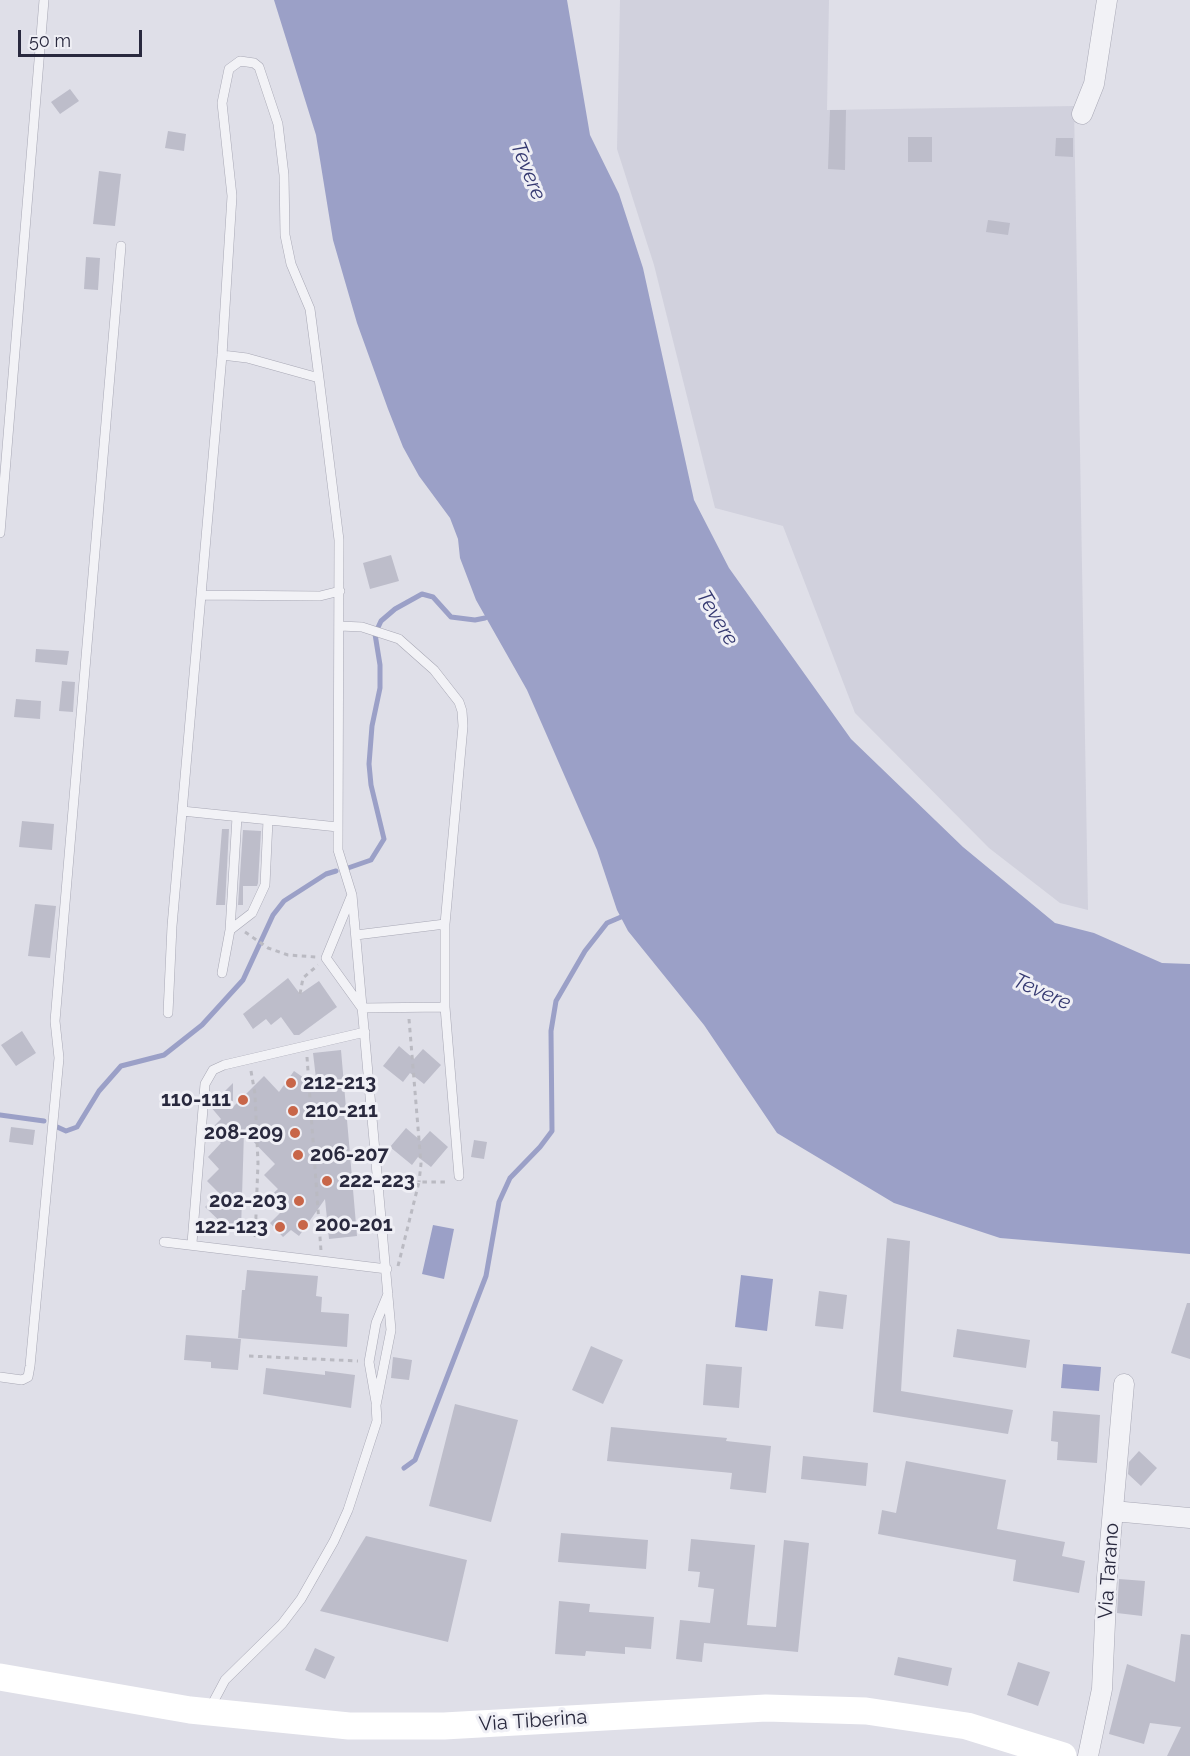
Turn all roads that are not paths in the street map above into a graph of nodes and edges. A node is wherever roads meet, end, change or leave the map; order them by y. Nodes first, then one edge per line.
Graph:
1 (44, 0) edge
2 (1107, 0) edge
3 (1082, 114) dead end
4 (121, 246) dead end
5 (222, 356) junction
6 (319, 378) junction
7 (0, 533) edge
8 (340, 591) junction
9 (201, 595) junction
10 (340, 626) junction
11 (182, 812) junction
12 (237, 817) junction
13 (268, 820) junction
14 (338, 827) junction
15 (352, 895) junction
16 (445, 924) junction
17 (230, 930) junction
18 (356, 935) junction
19 (222, 973) dead end
20 (362, 1008) junction
21 (445, 1008) junction
22 (168, 1013) dead end
23 (365, 1032) junction
24 (459, 1176) road end
25 (164, 1242) dead end
26 (192, 1243) junction
27 (387, 1269) junction
28 (390, 1290) junction
29 (0, 1377) edge
30 (1124, 1384) dead end
31 (376, 1405) junction
32 (1113, 1511) junction
33 (1190, 1518) edge
34 (0, 1677) edge
35 (208, 1712) junction
36 (1063, 1756) edge
37 (1088, 1756) edge

1 - 7 lane
2 - 3 street
4 - 29 lane
5 - 6 lane
5 - 6 lane
5 - 9 lane
6 - 8 lane
8 - 9 lane
8 - 10 lane
9 - 11 lane
10 - 14 lane
10 - 16 lane
11 - 12 lane
11 - 22 lane
12 - 13 lane
12 - 17 lane
13 - 14 lane
13 - 17 lane
14 - 15 lane
15 - 18 lane
15 - 20 lane
16 - 18 lane
16 - 21 lane
17 - 19 lane
18 - 20 lane
20 - 21 lane
20 - 23 lane
21 - 24 lane
23 - 26 lane
23 - 27 lane
25 - 26 lane
26 - 27 lane
27 - 28 lane
28 - 31 lane
28 - 31 lane
30 - 32 street, Via Tarano
31 - 35 lane
32 - 33 street
32 - 37 street, Via Tarano
34 - 35 main road, Via Tiberina
35 - 36 main road, Via Tiberina

